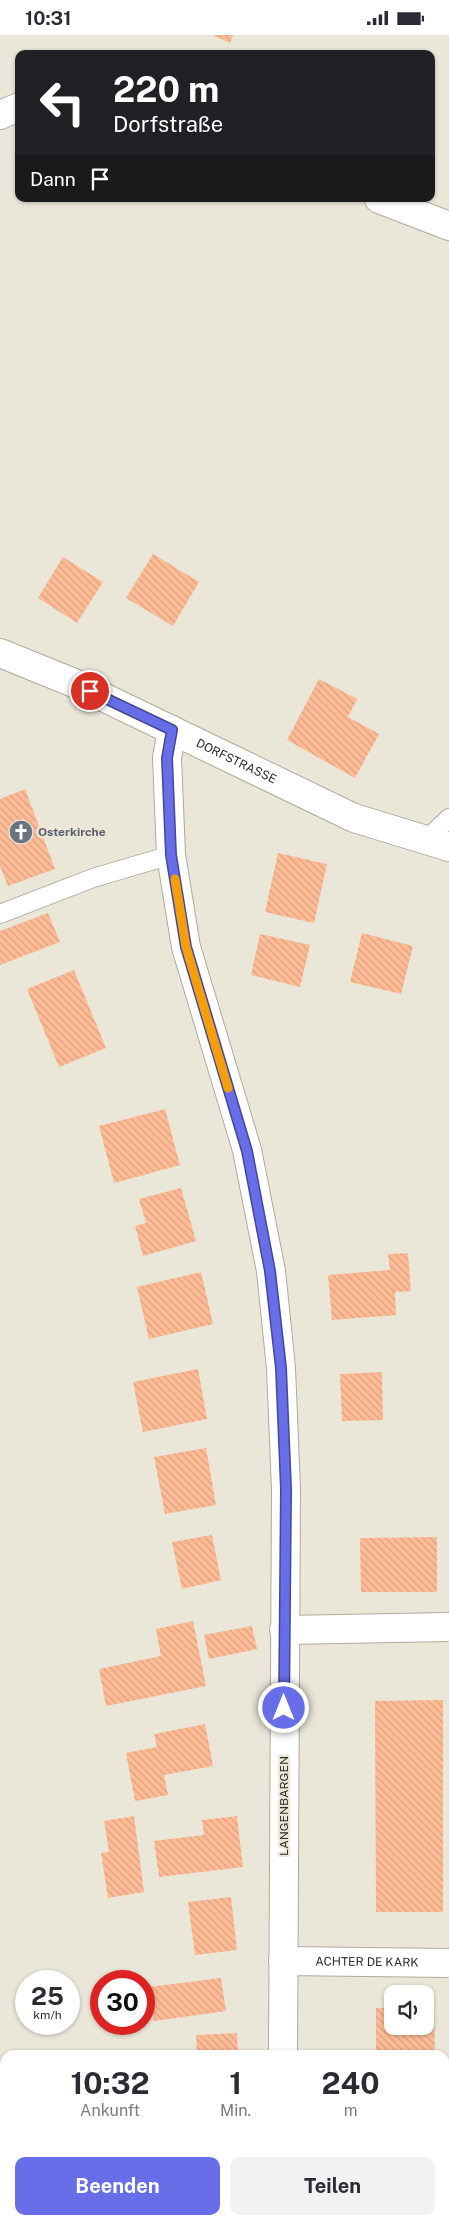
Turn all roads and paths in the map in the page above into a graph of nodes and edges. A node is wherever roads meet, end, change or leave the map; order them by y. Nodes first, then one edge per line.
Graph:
1 (15, 109) edge
2 (0, 115) edge
3 (387, 202) edge
4 (449, 226) edge
5 (0, 653) edge
6 (172, 730) junction
7 (449, 818) edge
8 (437, 844) edge
9 (171, 855) junction
10 (0, 914) edge
11 (449, 1627) edge
12 (284, 1630) junction
13 (283, 1961) junction
14 (449, 1963) edge
15 (283, 2050) edge

1 - 2 street
3 - 4 street
5 - 6 street, DORFSTRASSE
6 - 8 street, DORFSTRASSE
6 - 9 street, LANGENBARGEN
7 - 8 lane
9 - 10 lane
9 - 12 street, LANGENBARGEN
11 - 12 street
12 - 13 street, LANGENBARGEN
13 - 14 street, ACHTER DE KARK
13 - 15 street, LANGENBARGEN

